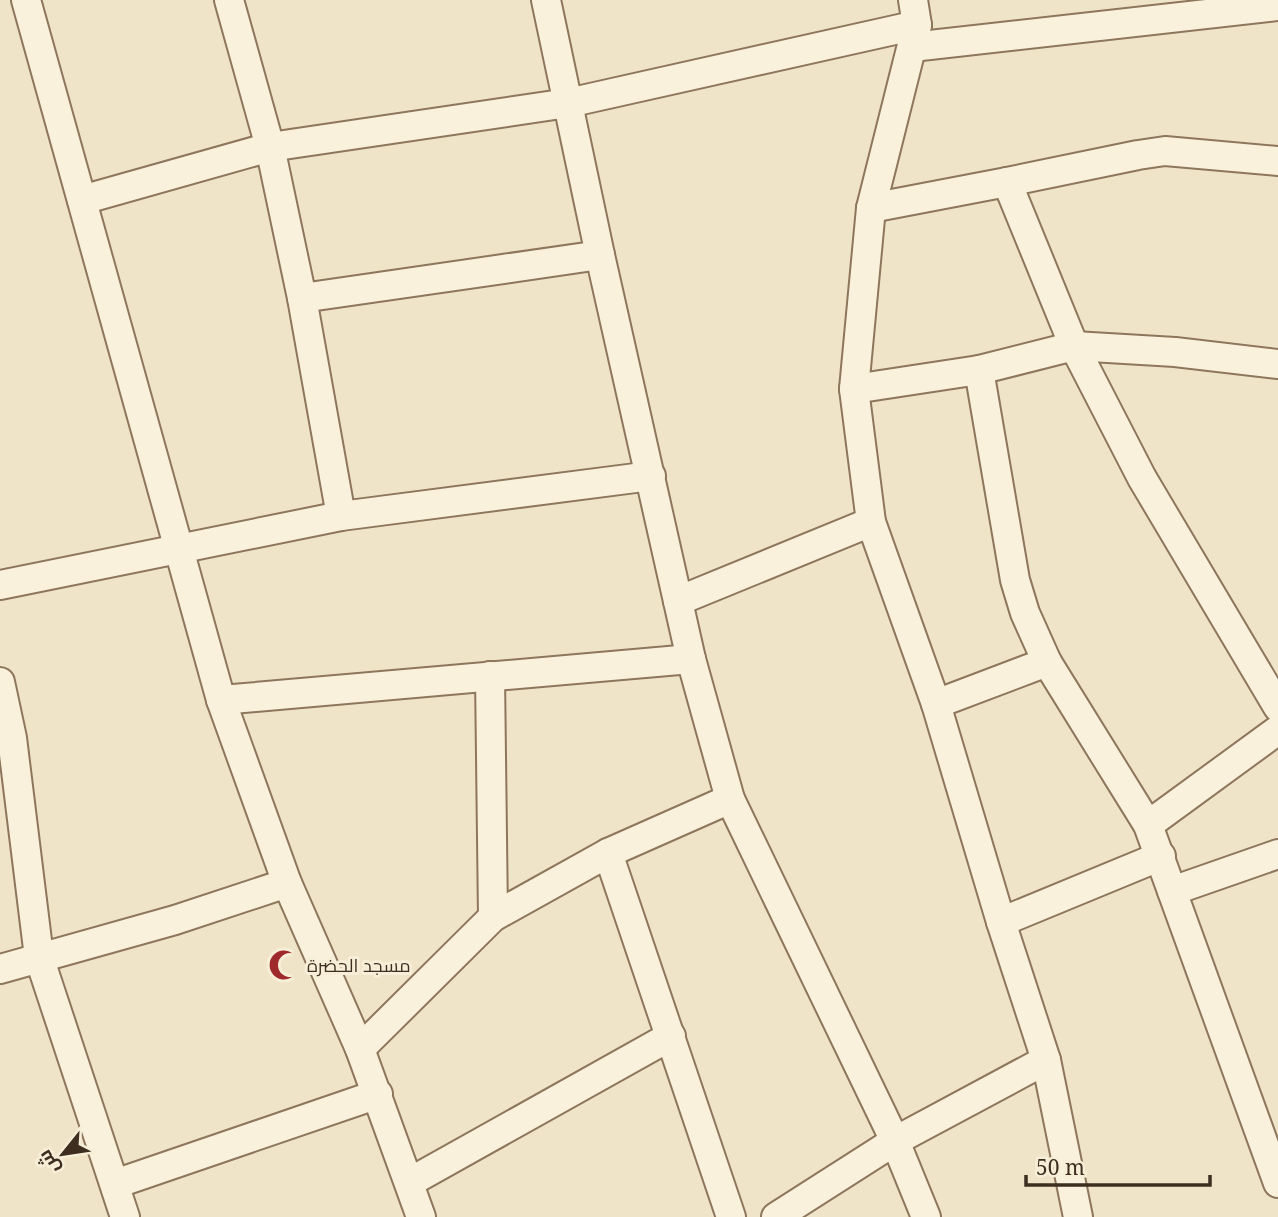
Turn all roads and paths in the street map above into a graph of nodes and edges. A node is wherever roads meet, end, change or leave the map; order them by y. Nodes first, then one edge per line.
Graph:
1 (26, 0) edge
2 (229, 0) edge
3 (546, 0) edge
4 (1278, 6) edge
5 (914, 24) edge
6 (568, 103) junction
7 (270, 147) junction
8 (1278, 161) edge
9 (1007, 182) junction
10 (82, 200) junction
11 (871, 208) junction
12 (600, 255) junction
13 (302, 298) junction
14 (1074, 346) junction
15 (1278, 364) edge
16 (979, 370) junction
17 (854, 389) junction
18 (651, 476) junction
19 (341, 516) junction
20 (872, 522) junction
21 (178, 550) junction
22 (0, 585) edge
23 (678, 601) junction
24 (691, 659) junction
25 (1047, 662) junction
26 (489, 676) junction
27 (0, 682) edge
28 (221, 700) junction
29 (936, 704) junction
30 (1278, 707) edge
31 (1278, 730) edge
32 (730, 799) junction
33 (1148, 825) junction
34 (608, 853) junction
35 (1278, 853) edge
36 (1161, 856) junction
37 (287, 883) junction
38 (1172, 891) junction
39 (493, 917) junction
40 (1001, 922) junction
41 (39, 957) junction
42 (0, 969) edge
43 (671, 1036) junction
44 (360, 1049) junction
45 (1045, 1060) junction
46 (378, 1094) junction
47 (895, 1141) junction
48 (410, 1182) junction
49 (1278, 1183) edge
50 (115, 1184) junction
51 (125, 1217) edge
52 (421, 1217) edge
53 (731, 1217) edge
54 (776, 1217) edge
55 (926, 1217) edge
56 (1078, 1217) edge

1 - 10 street
2 - 7 street
3 - 6 street
4 - 5 street
5 - 6 street
5 - 11 street
6 - 7 street
6 - 12 street
7 - 10 street
7 - 13 street
8 - 9 street
9 - 11 street
9 - 14 street
10 - 21 street
11 - 17 street
12 - 13 street
12 - 18 street
13 - 19 street
14 - 15 street
14 - 16 street
14 - 30 street
16 - 17 street
16 - 25 street
17 - 20 street
18 - 19 street
18 - 23 street
19 - 21 street
20 - 23 street
20 - 29 street
21 - 22 street
21 - 28 street
23 - 24 street
24 - 26 street
24 - 32 street
25 - 29 street
25 - 33 street
26 - 28 street
26 - 39 street
27 - 41 street
28 - 37 street
29 - 40 street
31 - 33 street
32 - 34 street
32 - 47 street
33 - 36 street
34 - 39 street
34 - 43 street
35 - 38 street
36 - 38 street
36 - 40 street
37 - 41 street
37 - 44 street
38 - 49 street
39 - 44 street
40 - 45 street
41 - 42 street
41 - 50 street
43 - 48 street
43 - 53 street
44 - 46 street
45 - 47 street
45 - 56 street
46 - 48 street
46 - 50 street
47 - 54 street
47 - 55 street
48 - 52 street
50 - 51 street

